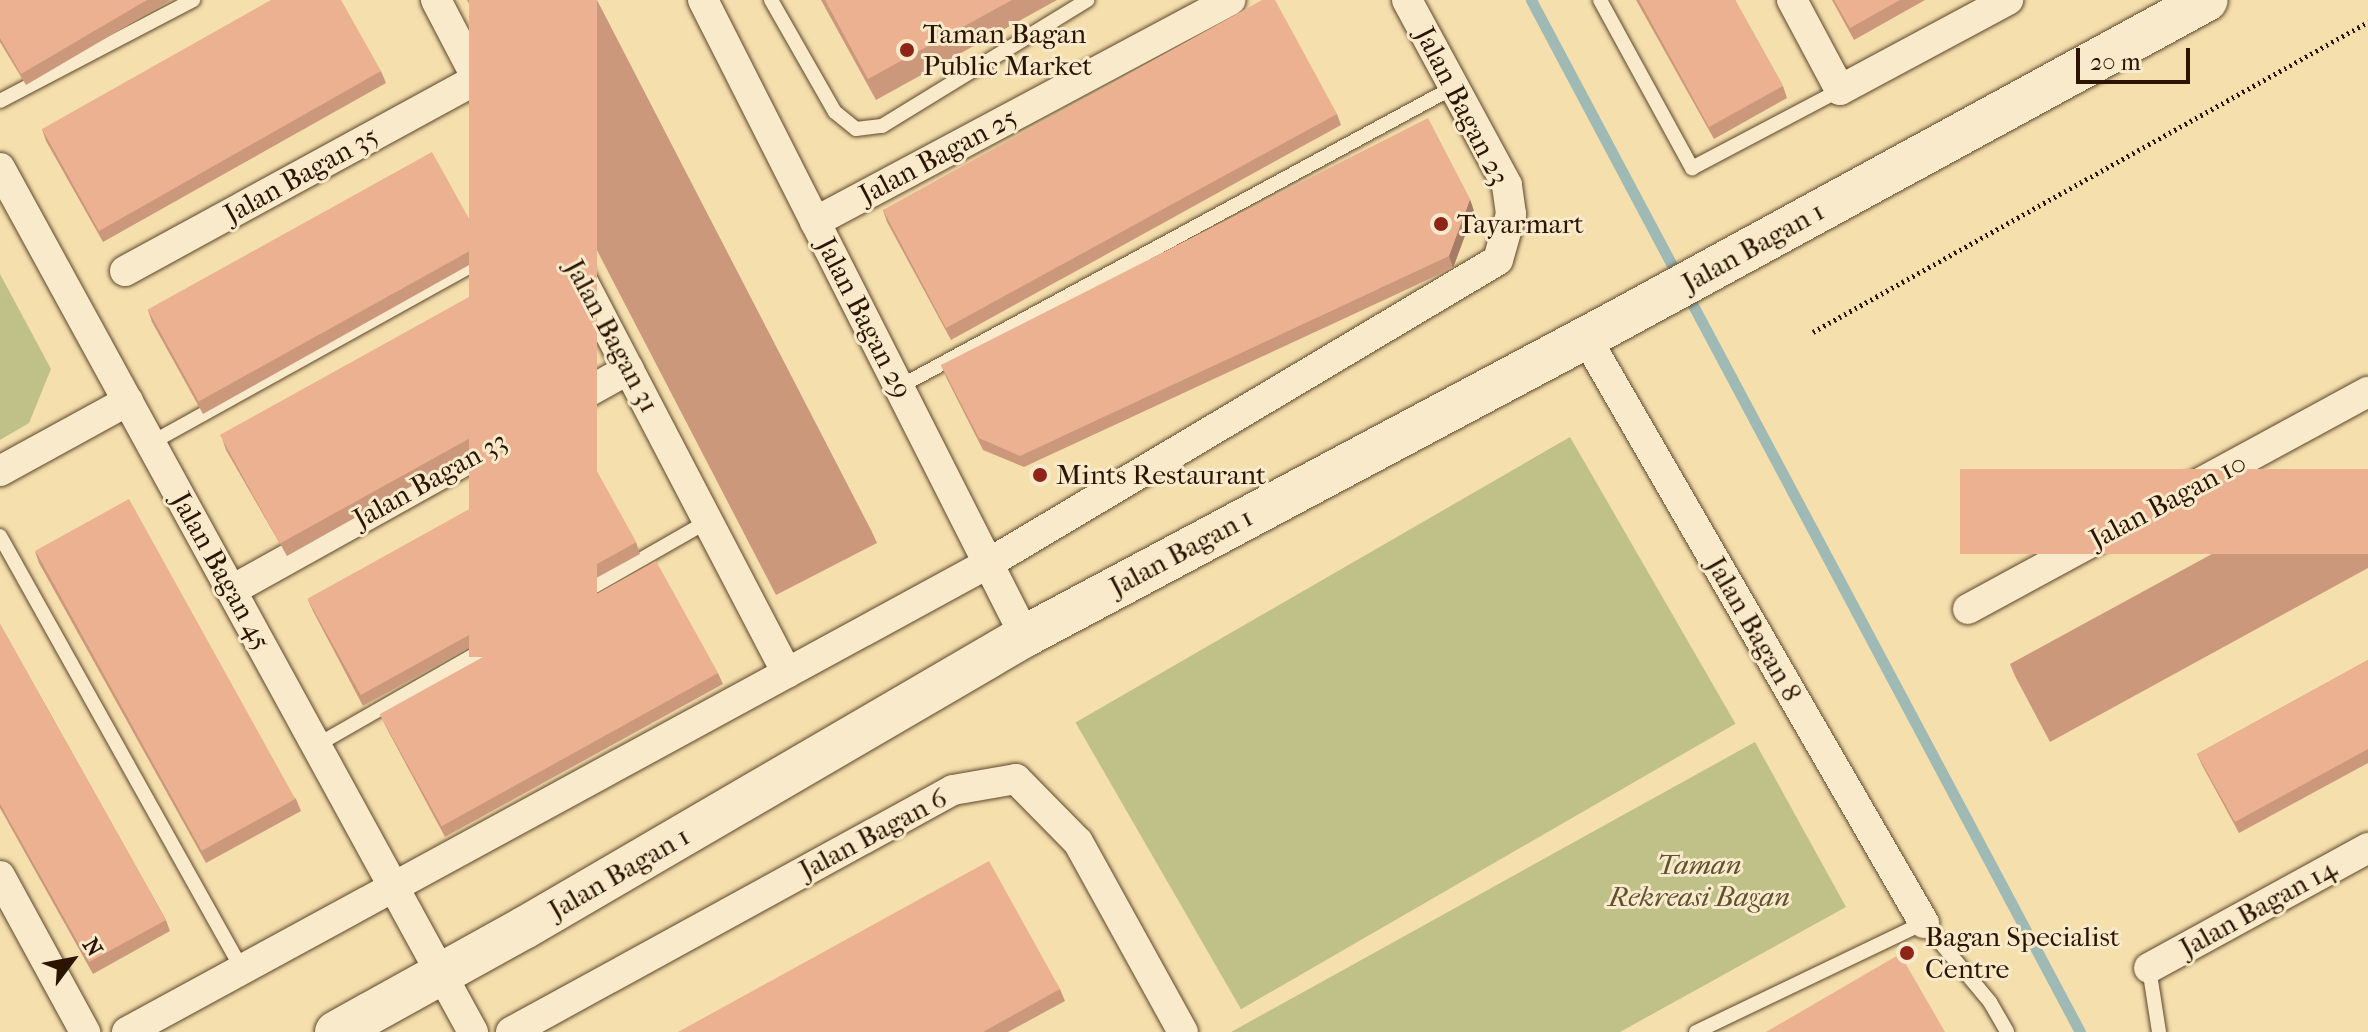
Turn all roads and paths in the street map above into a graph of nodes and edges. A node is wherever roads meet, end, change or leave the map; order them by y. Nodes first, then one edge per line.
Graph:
1 (193, 0) edge
2 (436, 0) edge
3 (703, 0) edge
4 (771, 0) edge
5 (1088, 0) edge
6 (1230, 0) edge
7 (1407, 0) edge
8 (1600, 0) edge
9 (1792, 0) edge
10 (2207, 0) edge
11 (2002, 1) edge
12 (2368, 22) edge
13 (477, 79) junction
14 (1454, 87) junction
15 (1840, 90) junction
16 (0, 101) edge
17 (0, 168) edge
18 (551, 221) junction
19 (815, 222) junction
20 (125, 271) dead end
21 (1602, 328) junction
22 (1813, 332) dead end
23 (629, 369) junction
24 (899, 387) junction
25 (2368, 392) edge
26 (128, 401) junction
27 (151, 443) junction
28 (0, 471) edge
29 (708, 521) junction
30 (0, 536) edge
31 (989, 563) junction
32 (232, 590) junction
33 (1968, 609) dead end
34 (1025, 636) junction
35 (787, 673) junction
36 (317, 745) junction
37 (2368, 848) edge
38 (0, 876) edge
39 (394, 887) junction
40 (1924, 923) junction
41 (2149, 968) joint
42 (242, 969) junction
43 (442, 974) junction
44 (1176, 1030) edge
45 (85, 1032) edge
46 (127, 1032) edge
47 (336, 1032) edge
48 (473, 1032) edge
49 (511, 1032) edge
50 (1696, 1032) edge
51 (2007, 1032) edge
52 (2159, 1032) edge

1 - 16 lane
2 - 13 street, Jalan Bagan 31
3 - 19 street, Jalan Bagan 29
4 - 5 lane
6 - 19 street, Jalan Bagan 25
7 - 14 street, Jalan Bagan 23
8 - 15 lane
9 - 15 street
10 - 21 street, Jalan Bagan 1
11 - 15 street
12 - 22 path
13 - 18 street, Jalan Bagan 31
13 - 20 street, Jalan Bagan 35
14 - 24 lane
14 - 31 street, Jalan Bagan 23
17 - 26 street, Jalan Bagan 45
18 - 23 street, Jalan Bagan 31
18 - 27 lane
19 - 24 street, Jalan Bagan 29
21 - 34 street, Jalan Bagan 1
21 - 40 street, Jalan Bagan 8
23 - 29 street, Jalan Bagan 31
23 - 32 street, Jalan Bagan 33
24 - 31 street, Jalan Bagan 29
25 - 33 street, Jalan Bagan 10
26 - 27 street, Jalan Bagan 45
26 - 28 street
27 - 32 street, Jalan Bagan 45
29 - 35 street, Jalan Bagan 31
29 - 36 lane
30 - 42 lane
31 - 34 street, Jalan Bagan 29
31 - 35 street
32 - 36 street, Jalan Bagan 45
34 - 43 street, Jalan Bagan 1
35 - 39 street
36 - 39 street, Jalan Bagan 45
37 - 41 street, Jalan Bagan 14
38 - 45 street
39 - 42 street
39 - 43 street, Jalan Bagan 45
40 - 50 lane
40 - 51 lane
41 - 52 lane
42 - 46 street
43 - 47 street, Jalan Bagan 1
43 - 48 street, Jalan Bagan 45
44 - 49 street, Jalan Bagan 6

